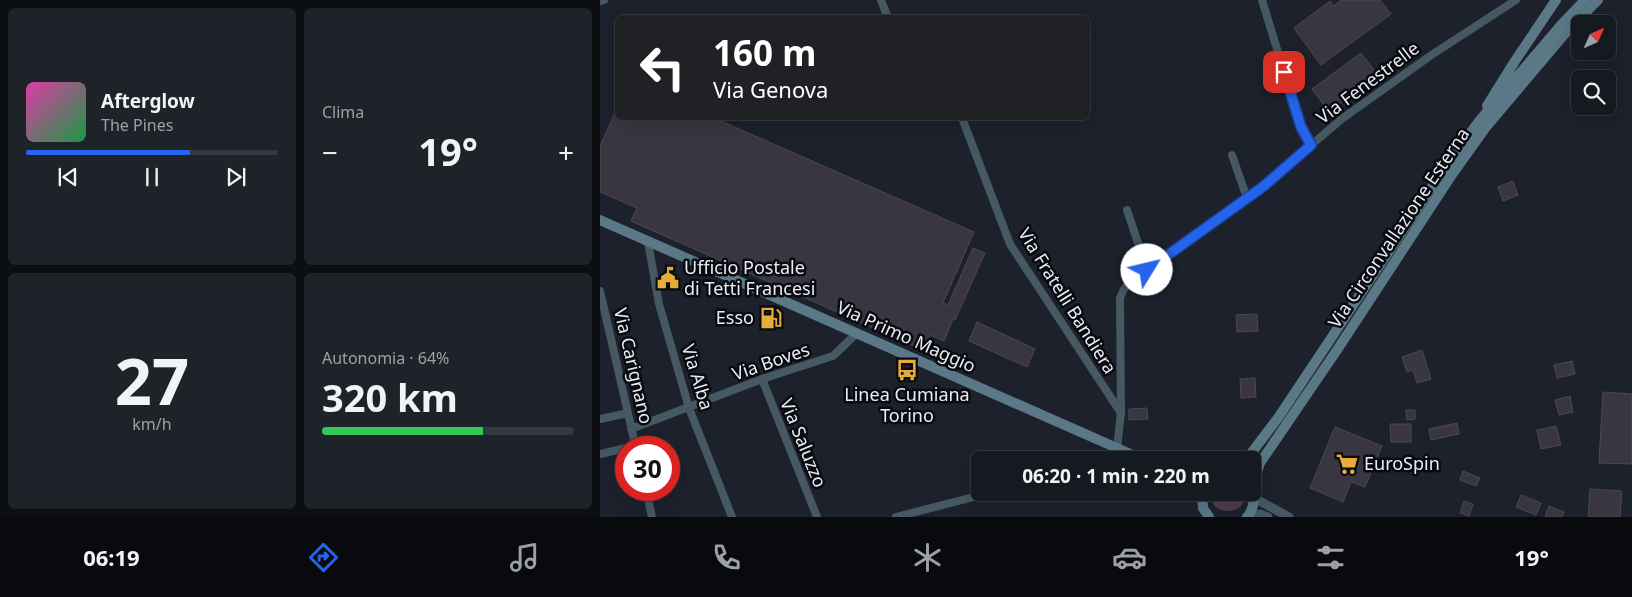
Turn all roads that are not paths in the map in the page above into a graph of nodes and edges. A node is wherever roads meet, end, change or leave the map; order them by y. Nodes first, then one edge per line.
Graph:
1 (604, 0) edge
2 (881, 0) edge
3 (1262, 0) edge
4 (1516, 0) edge
5 (1556, 0) edge
6 (1586, 0) edge
7 (1598, 0) edge
8 (600, 1) edge
9 (887, 15) edge
10 (963, 120) edge
11 (1480, 120) junction
12 (1311, 145) junction
13 (1232, 155) dead end
14 (1247, 198) junction
15 (1127, 210) dead end
16 (600, 221) edge
17 (648, 242) junction
18 (1147, 270) junction
19 (600, 291) edge
20 (609, 329) junction
21 (600, 332) edge
22 (857, 333) junction
23 (762, 379) junction
24 (689, 408) junction
25 (628, 413) junction
26 (1120, 413) junction
27 (600, 419) edge
28 (632, 429) junction
29 (632, 436) edge
30 (1117, 448) junction
31 (615, 451) edge
32 (1124, 451) edge
33 (1253, 451) edge
34 (600, 454) edge
35 (1261, 462) edge
36 (971, 498) edge
37 (1261, 498) edge
38 (648, 501) edge
39 (1252, 501) edge
40 (1202, 505) edge
41 (652, 517) edge
42 (732, 517) edge
43 (817, 517) edge
44 (896, 517) edge
45 (1209, 517) edge
46 (1247, 517) edge
47 (1268, 517) edge
48 (1288, 517) edge

1 - 8 street
2 - 9 street
3 - 12 street
4 - 12 street, Via Fenestrelle
5 - 11 main road
6 - 11 main road, Via Circonvallazione Esterna
7 - 35 main road, Via Circonvallazione Esterna
10 - 26 street, Via Fratelli Bandiera
11 - 33 main road, Via Circonvallazione Esterna
12 - 14 street, Via Fenestrelle
13 - 14 street
14 - 18 street, Via Fenestrelle
15 - 18 street
16 - 17 main road, Via Primo Maggio
17 - 22 main road, Via Primo Maggio
17 - 24 street, Via Alba
18 - 26 street, Via Fenestrelle
19 - 20 street, Via Carignano
20 - 21 street
20 - 25 street, Via Carignano
22 - 23 street, Via Boves
22 - 30 main road, Via Primo Maggio
23 - 24 street, Via Boves
23 - 43 street, Via Saluzzo
24 - 28 street, Via Boves
24 - 42 street, Via Alba
25 - 27 street
25 - 28 street, Via Carignano
26 - 30 street, Via Fenestrelle
28 - 29 street, Via Carignano
30 - 32 main road, Via Primo Maggio
31 - 34 street
36 - 44 street
37 - 48 street
38 - 41 street
39 - 46 main road, Via Circonvallazione Esterna
40 - 45 main road
46 - 47 street

